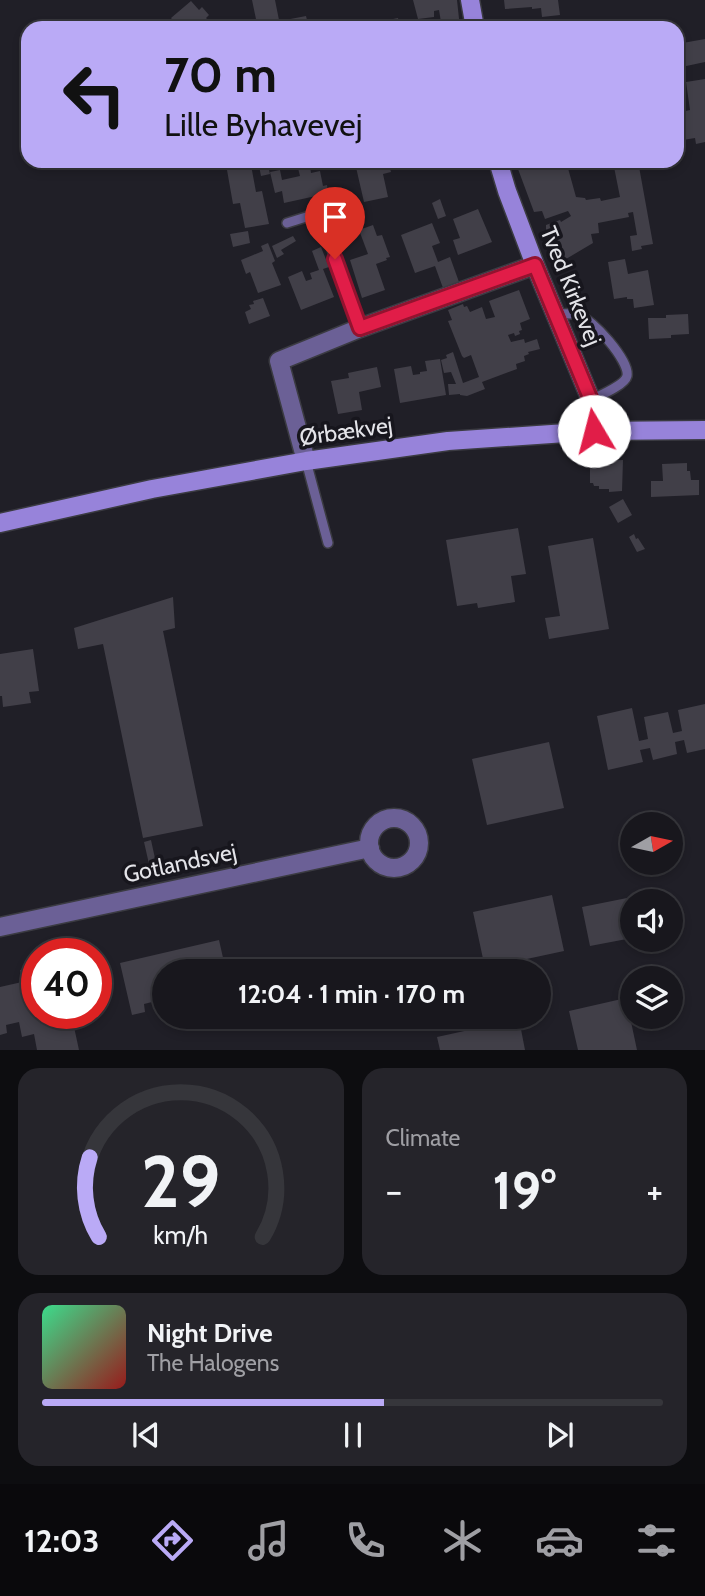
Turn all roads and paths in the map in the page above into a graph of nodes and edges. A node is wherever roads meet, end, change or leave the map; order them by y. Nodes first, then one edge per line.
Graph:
1 (470, 0) edge
2 (474, 21) edge
3 (500, 168) edge
4 (287, 223) dead end
5 (535, 265) junction
6 (556, 314) junction
7 (360, 328) junction
8 (591, 400) junction
9 (705, 430) edge
10 (594, 431) junction
11 (306, 461) junction
12 (0, 523) edge
13 (328, 543) dead end
14 (370, 848) dead end
15 (0, 927) edge

1 - 2 street
3 - 5 street, Tved Kirkevej
4 - 7 lane
5 - 6 street, Tved Kirkevej
5 - 7 street
6 - 8 street, Tved Kirkevej
6 - 8 lane
7 - 11 street
8 - 10 street, Tved Kirkevej
9 - 10 street, Ørbækvej
10 - 11 street, Ørbækvej
11 - 12 street, Ørbækvej
11 - 13 lane
14 - 15 street, Gotlandsvej

